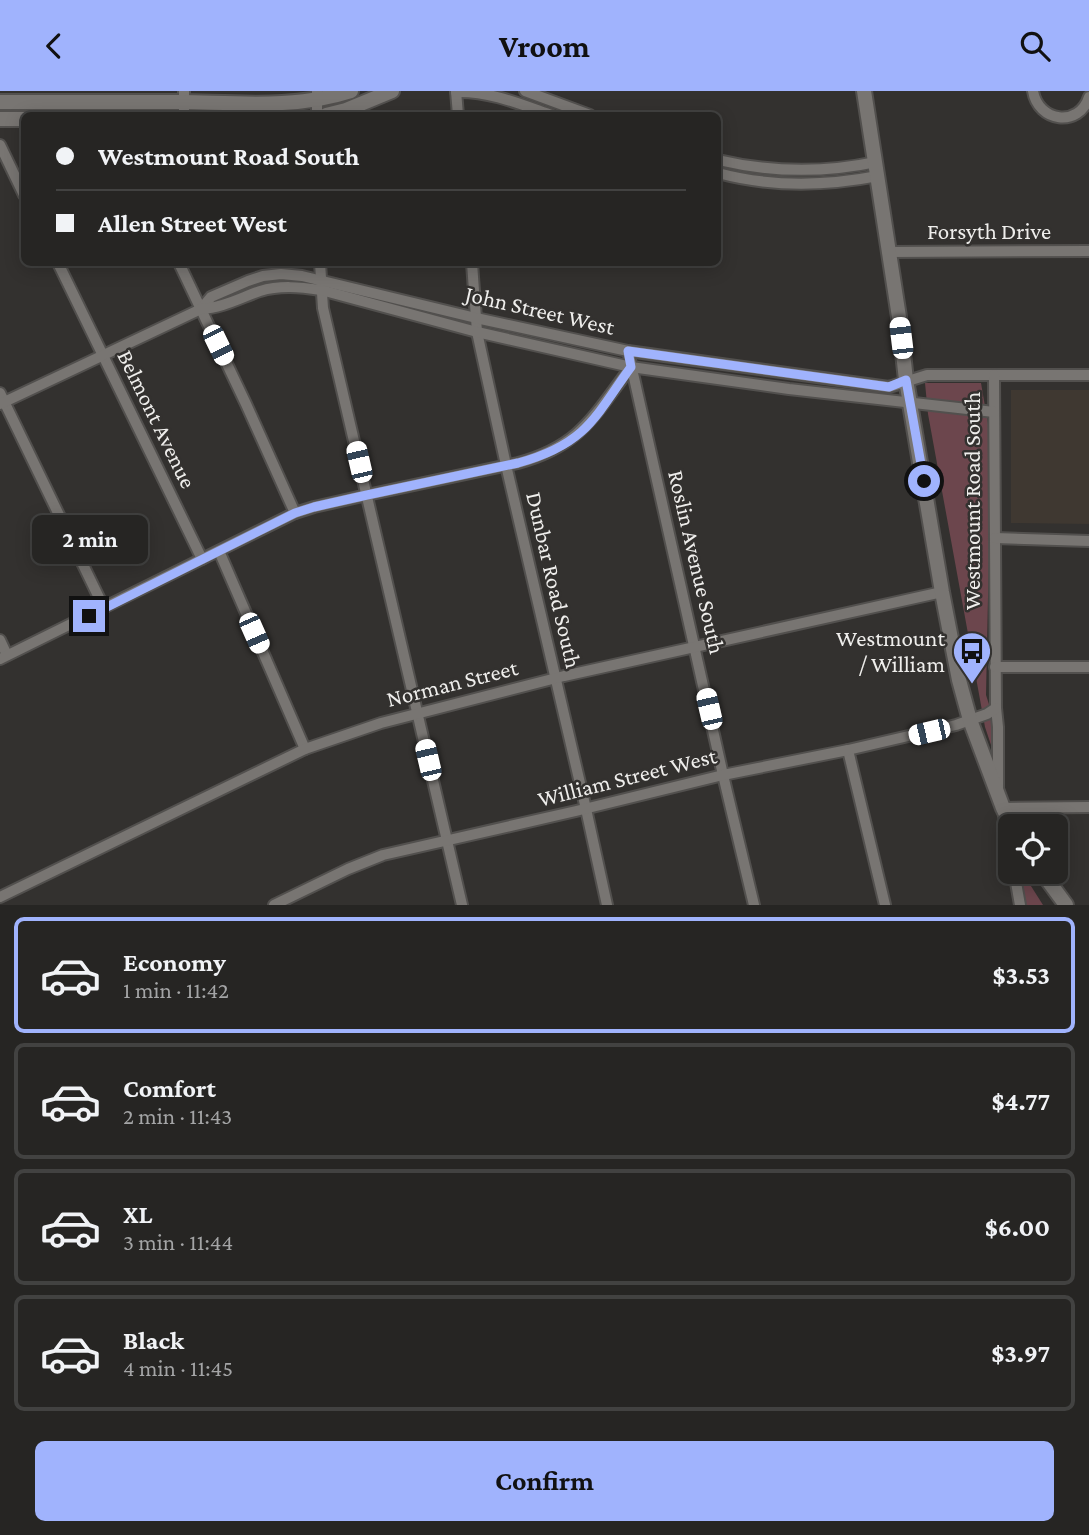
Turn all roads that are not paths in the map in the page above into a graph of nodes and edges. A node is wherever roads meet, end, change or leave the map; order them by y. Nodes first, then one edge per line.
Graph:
1 (351, 91) edge
2 (392, 91) edge
3 (456, 91) edge
4 (525, 91) edge
5 (864, 91) edge
6 (1033, 91) edge
7 (1089, 97) edge
8 (0, 102) edge
9 (317, 102) edge
10 (184, 103) edge
11 (106, 109) edge
12 (338, 112) edge
13 (458, 112) edge
14 (542, 112) edge
15 (582, 112) edge
16 (0, 119) edge
17 (21, 119) edge
18 (0, 145) edge
19 (721, 160) edge
20 (877, 169) junction
21 (721, 173) edge
22 (21, 189) edge
23 (1089, 251) edge
24 (889, 252) junction
25 (60, 266) edge
26 (180, 266) edge
27 (320, 266) edge
28 (472, 266) edge
29 (320, 285) junction
30 (201, 309) junction
31 (477, 318) junction
32 (477, 332) junction
33 (628, 351) junction
34 (103, 355) junction
35 (631, 367) junction
36 (994, 375) junction
37 (1089, 375) edge
38 (906, 380) junction
39 (1, 399) edge
40 (910, 403) junction
41 (994, 412) junction
42 (506, 465) junction
43 (367, 495) junction
44 (295, 513) junction
45 (995, 538) junction
46 (1089, 541) edge
47 (219, 551) junction
48 (202, 559) junction
49 (942, 592) junction
50 (104, 608) junction
51 (0, 640) edge
52 (695, 646) junction
53 (4, 657) edge
54 (995, 667) junction
55 (1089, 667) edge
56 (556, 678) junction
57 (996, 708) junction
58 (417, 713) junction
59 (970, 720) junction
60 (305, 749) junction
61 (848, 750) junction
62 (723, 775) junction
63 (1000, 801) junction
64 (1089, 807) edge
65 (586, 809) junction
66 (1002, 814) edge
67 (1006, 814) edge
68 (447, 841) junction
69 (1016, 884) edge
70 (1049, 884) edge
71 (0, 897) edge
72 (274, 905) edge
73 (462, 905) edge
74 (607, 905) edge
75 (754, 905) edge
76 (885, 905) edge
77 (1020, 905) edge
78 (1066, 905) edge

1 - 9 main road
2 - 12 main road
3 - 13 street
3 - 14 street
4 - 15 street
5 - 20 main road, Westmount Road South
6 - 7 street
8 - 11 main road
9 - 10 main road
10 - 11 main road
16 - 17 main road
18 - 22 street
19 - 20 street
20 - 21 street
20 - 24 main road, Westmount Road South
23 - 24 street, Forsyth Drive
24 - 38 main road, Westmount Road South
25 - 34 street, Belmont Avenue
26 - 30 street
27 - 29 street
28 - 31 street, Dunbar Road South
29 - 30 street, John Street West
29 - 31 street, John Street West
29 - 32 street, John Street West
29 - 43 street
30 - 34 street, John Street West
30 - 44 street
31 - 32 street, Dunbar Road South
31 - 33 street, John Street West
32 - 35 street, John Street West
32 - 42 street, Dunbar Road South
33 - 35 street, Roslin Avenue South
33 - 38 street, John Street West
34 - 39 street, John Street West
34 - 48 street, Belmont Avenue
35 - 40 street, John Street West
35 - 42 street
35 - 52 street, Roslin Avenue South
36 - 37 street, John Street West
36 - 38 street, John Street West
36 - 41 street, Westmount Road South
38 - 40 main road, Westmount Road South
39 - 50 street
40 - 41 street, John Street West
40 - 49 main road, Westmount Road South
41 - 45 street, Westmount Road South
42 - 43 street
42 - 56 street, Dunbar Road South
43 - 44 street
43 - 58 street
44 - 47 street
45 - 46 street
45 - 54 street, Westmount Road South
47 - 48 street
47 - 60 street
48 - 50 street
49 - 52 street, Norman Street
49 - 59 main road, Westmount Road South
50 - 53 street
51 - 53 street
52 - 56 street, Norman Street
52 - 62 street, Roslin Avenue South
54 - 55 street
54 - 57 street, Westmount Road South
56 - 58 street, Norman Street
56 - 65 street, Dunbar Road South
57 - 59 street, William Street West
57 - 63 street, Westmount Road South
58 - 60 street, Norman Street
58 - 68 street
59 - 61 street, William Street West
59 - 63 main road, Westmount Road South
60 - 71 street, Norman Street
61 - 62 street, William Street West
61 - 76 street
62 - 65 street, William Street West
62 - 75 street, Roslin Avenue South
63 - 64 street
63 - 66 street, Westmount Road South
63 - 67 main road, Westmount Road South
65 - 68 street, William Street West
65 - 74 street, Dunbar Road South
68 - 72 street, William Street West
68 - 73 street
69 - 77 street
70 - 78 main road

